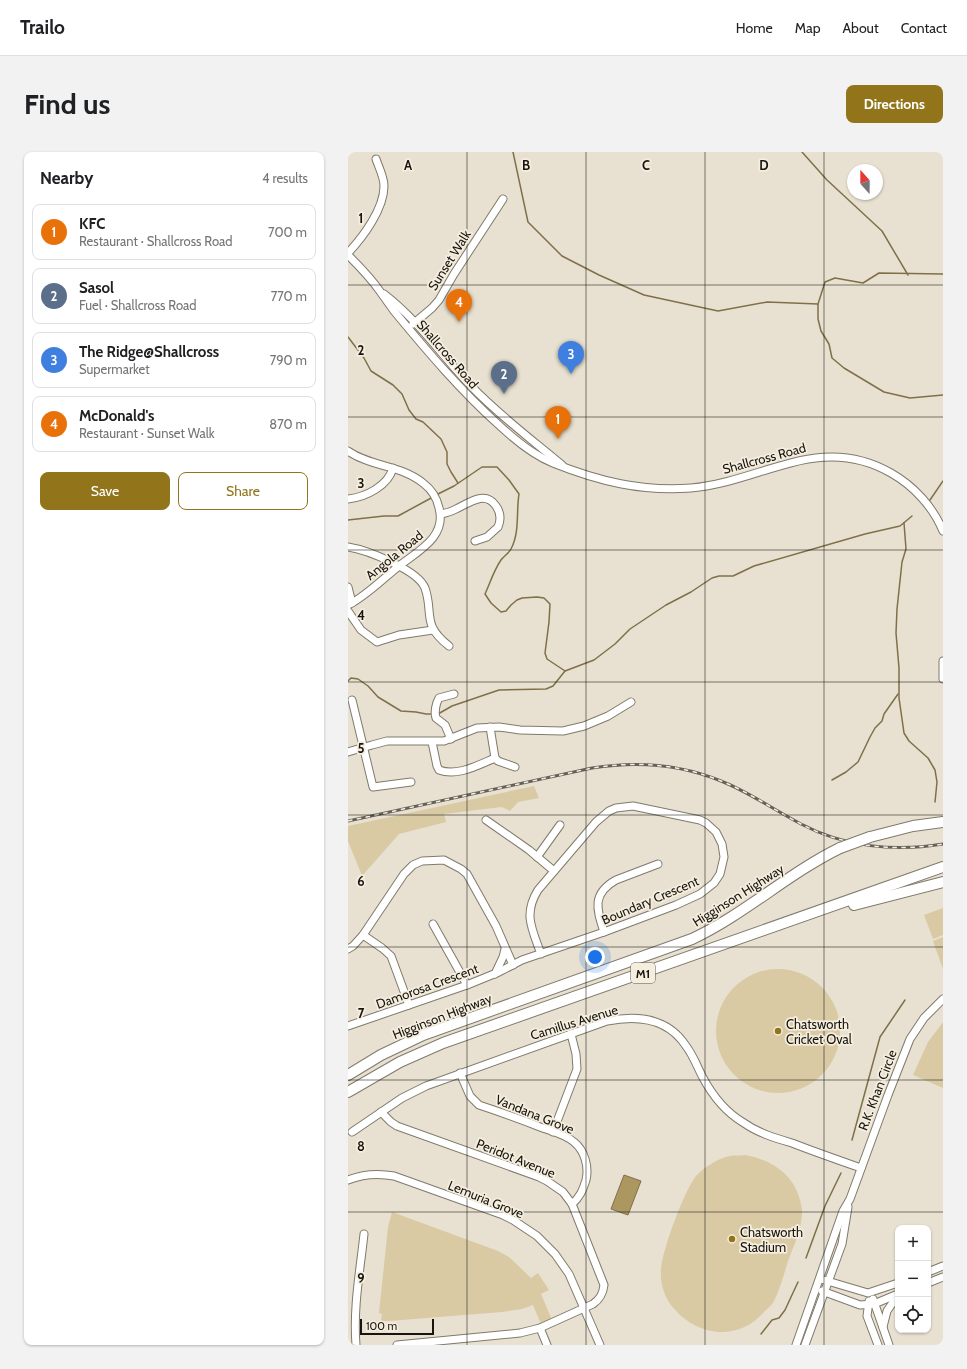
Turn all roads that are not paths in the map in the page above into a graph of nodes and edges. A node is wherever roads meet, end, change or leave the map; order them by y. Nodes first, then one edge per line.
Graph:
1 (376, 159) dead end
2 (503, 199) dead end
3 (348, 254) edge
4 (379, 290) junction
5 (415, 322) junction
6 (409, 328) junction
7 (348, 451) edge
8 (565, 467) junction
9 (393, 468) junction
10 (348, 499) edge
11 (441, 514) junction
12 (943, 531) edge
13 (475, 541) dead end
14 (348, 547) edge
15 (399, 566) junction
16 (348, 587) edge
17 (350, 604) edge
18 (348, 611) edge
19 (433, 630) junction
20 (448, 646) dead end
21 (943, 661) edge
22 (943, 679) edge
23 (454, 694) dead end
24 (352, 700) dead end
25 (631, 702) dead end
26 (490, 727) junction
27 (451, 739) junction
28 (432, 742) junction
29 (363, 748) junction
30 (348, 752) edge
31 (495, 758) junction
32 (515, 767) dead end
33 (411, 782) dead end
34 (486, 820) dead end
35 (943, 822) edge
36 (560, 825) dead end
37 (538, 857) junction
38 (658, 864) dead end
39 (943, 867) edge
40 (554, 871) junction
41 (943, 882) edge
42 (433, 924) dead end
43 (770, 928) junction
44 (604, 932) junction
45 (363, 935) junction
46 (348, 949) edge
47 (505, 949) junction
48 (541, 954) junction
49 (513, 965) junction
50 (495, 974) junction
51 (468, 985) junction
52 (943, 999) edge
53 (409, 1006) junction
54 (348, 1026) edge
55 (571, 1034) junction
56 (460, 1073) junction
57 (348, 1075) edge
58 (348, 1092) edge
59 (381, 1112) junction
60 (352, 1132) dead end
61 (554, 1132) junction
62 (861, 1168) junction
63 (348, 1180) edge
64 (850, 1199) junction
65 (572, 1204) junction
66 (364, 1234) dead end
67 (943, 1266) edge
68 (931, 1271) edge
69 (943, 1277) edge
70 (820, 1279) junction
71 (829, 1282) junction
72 (931, 1282) edge
73 (895, 1284) edge
74 (816, 1289) junction
75 (825, 1292) junction
76 (870, 1294) junction
77 (895, 1296) edge
78 (897, 1297) edge
79 (871, 1304) junction
80 (860, 1305) junction
81 (584, 1308) junction
82 (867, 1316) junction
83 (540, 1328) junction
84 (883, 1328) junction
85 (356, 1345) edge
86 (398, 1345) edge
87 (547, 1345) edge
88 (600, 1345) edge
89 (796, 1345) edge
90 (806, 1345) edge
91 (878, 1345) edge
92 (890, 1345) edge

1 - 3 street
2 - 5 street, Sunset Walk
3 - 4 street, Shallcross Road
4 - 5 street, Shallcross Road
4 - 6 street, Shallcross Road
5 - 6 street, Sunset Walk
5 - 8 street, Shallcross Road
6 - 8 street, Shallcross Road
7 - 9 street, Angola Road
8 - 12 street, Shallcross Road
9 - 10 street
9 - 11 street, Angola Road
11 - 13 street
11 - 15 street, Angola Road
14 - 15 street
15 - 17 street, Angola Road
15 - 19 street
16 - 17 street
18 - 19 street
19 - 20 street
21 - 22 street
23 - 27 street
24 - 29 street
25 - 26 street
26 - 27 street
26 - 31 street
27 - 28 street
28 - 29 street
28 - 31 street
29 - 30 street
29 - 33 street
31 - 32 street
34 - 37 street
35 - 57 highway, Higginson Highway / M1, bridge
36 - 37 street
37 - 40 street
38 - 44 street
39 - 43 highway, Higginson Highway / M1
40 - 44 street, Boundary Crescent
40 - 48 street, Boundary Crescent
41 - 43 highway
42 - 51 street
43 - 58 highway, Higginson Highway / M1
44 - 48 street, Boundary Crescent
45 - 46 street
45 - 47 street
45 - 53 street
47 - 49 street
47 - 50 street
48 - 49 street, Damorosa Crescent
49 - 50 street, Damorosa Crescent
50 - 51 street, Damorosa Crescent
51 - 53 street, Damorosa Crescent
52 - 62 street, R.K. Khan Circle
53 - 54 street, Damorosa Crescent
55 - 56 street, Camillus Avenue
55 - 61 street
55 - 62 street, Camillus Avenue
56 - 59 street, Camillus Avenue
56 - 61 street, Vandana Grove
59 - 60 street, Camillus Avenue
59 - 65 street, Peridot Avenue
61 - 65 street, Vandana Grove
62 - 64 street, R.K. Khan Circle
63 - 81 street, Lemuria Grove
64 - 70 street, R.K. Khan Circle
64 - 71 street, R.K. Khan Circle
65 - 81 street, Peridot Avenue
66 - 85 street
67 - 68 street
69 - 72 street
70 - 71 street
70 - 74 street, R.K. Khan Circle
71 - 75 street, R.K. Khan Circle
71 - 76 street
73 - 76 street
74 - 75 street
74 - 89 street, R.K. Khan Circle
75 - 80 street
75 - 90 street, R.K. Khan Circle
76 - 79 street
77 - 79 street
78 - 84 street
79 - 80 street
79 - 82 street
79 - 84 street
80 - 82 street
81 - 83 street, Peridot Avenue
81 - 88 street, Lemuria Grove
82 - 91 street
83 - 86 street, Peridot Avenue
83 - 87 street
84 - 92 street

